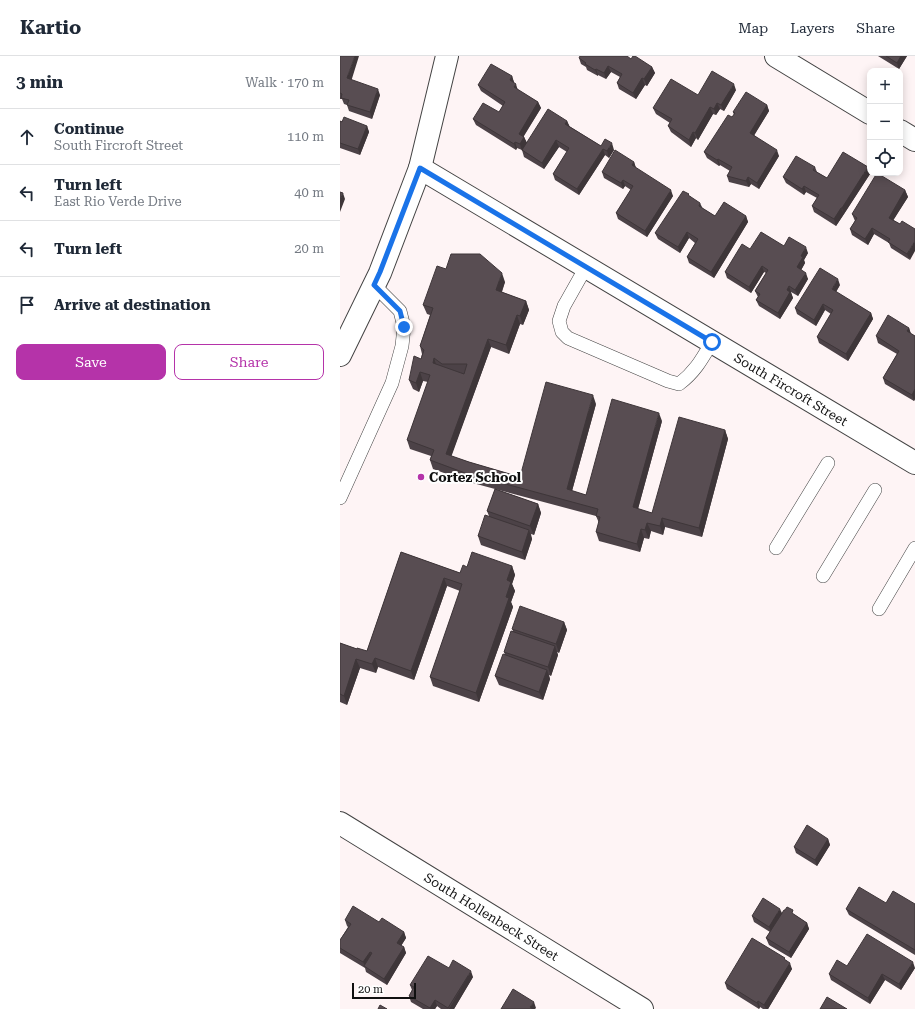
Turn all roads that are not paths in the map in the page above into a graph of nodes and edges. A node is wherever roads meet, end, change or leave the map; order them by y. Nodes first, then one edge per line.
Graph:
1 (447, 56) edge
2 (776, 56) edge
3 (867, 111) edge
4 (903, 133) edge
5 (915, 140) edge
6 (420, 168) junction
7 (586, 267) junction
8 (374, 285) junction
9 (712, 342) junction
10 (340, 355) edge
11 (828, 463) dead end
12 (915, 463) edge
13 (876, 490) dead end
14 (340, 498) edge
15 (776, 548) dead end
16 (915, 548) edge
17 (823, 576) dead end
18 (879, 609) dead end
19 (340, 823) edge
20 (642, 1009) edge

1 - 6 street
2 - 3 street
4 - 5 street
6 - 7 street, South Fircroft Street
6 - 8 street
7 - 9 street, South Fircroft Street
7 - 9 lane
8 - 10 street
8 - 14 lane
9 - 12 street, South Fircroft Street
11 - 15 lane
13 - 17 lane
16 - 18 lane
19 - 20 street, South Hollenbeck Street

